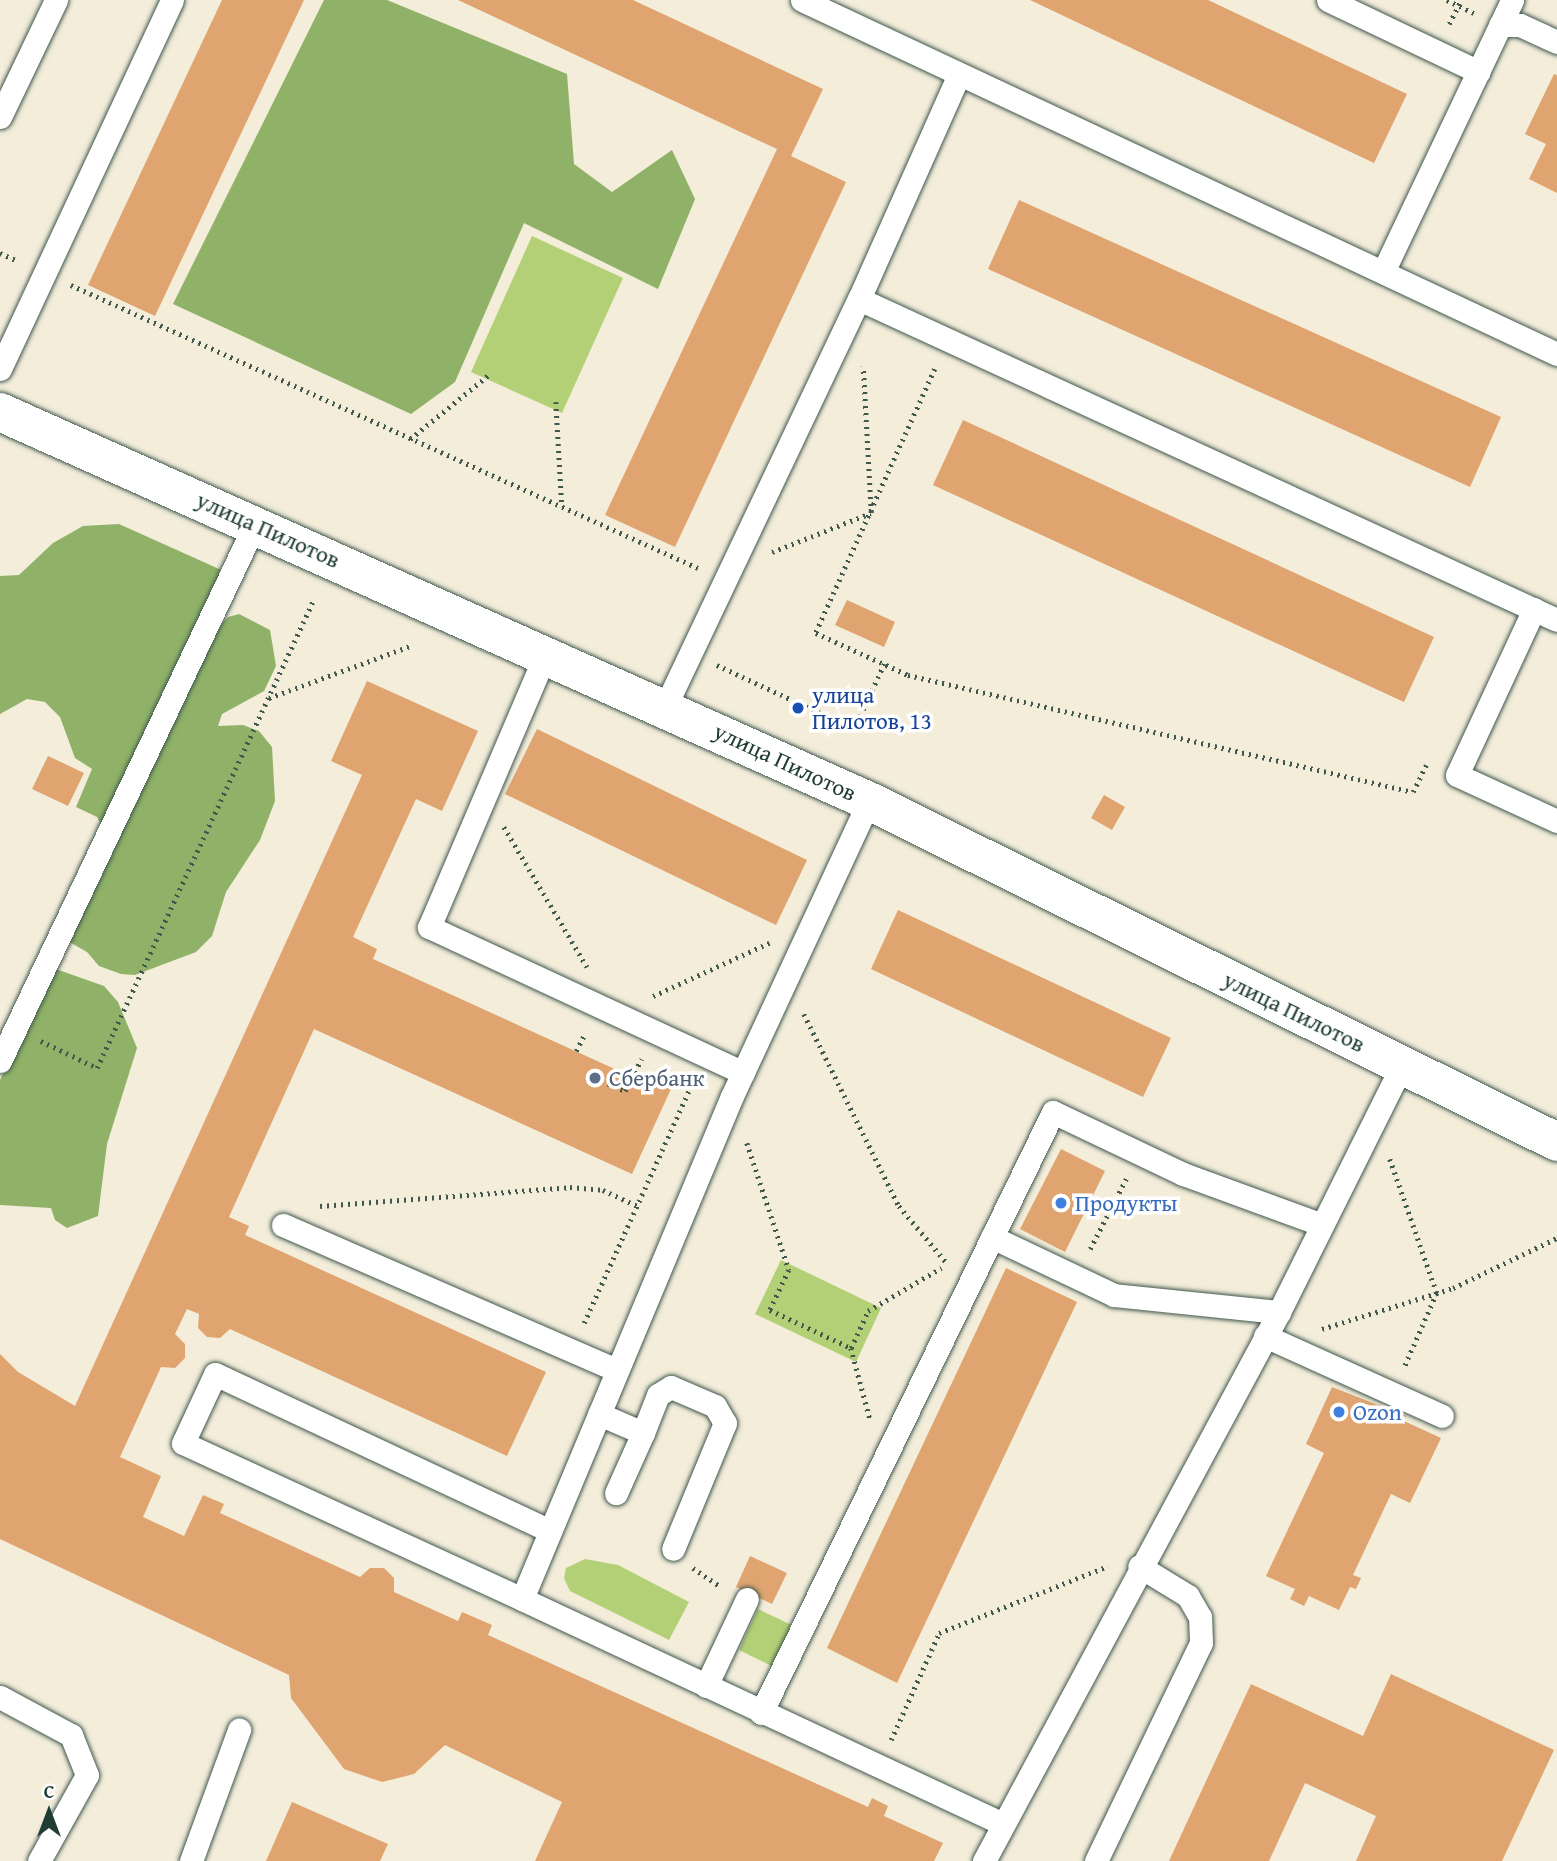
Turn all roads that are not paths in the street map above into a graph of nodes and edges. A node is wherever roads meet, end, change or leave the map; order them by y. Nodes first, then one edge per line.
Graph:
1 (57, 0) edge
2 (172, 0) edge
3 (802, 0) edge
4 (1328, 0) edge
5 (1513, 0) edge
6 (1500, 25) junction
7 (1557, 43) edge
8 (1479, 72) junction
9 (959, 74) junction
10 (0, 117) edge
11 (1383, 272) junction
12 (859, 299) junction
13 (1557, 354) edge
14 (0, 369) edge
15 (0, 412) edge
16 (255, 524) junction
17 (1534, 609) junction
18 (1557, 620) edge
19 (546, 653) junction
20 (665, 707) junction
21 (869, 801) junction
22 (1557, 821) edge
23 (7, 1025) edge
24 (0, 1062) edge
25 (1402, 1065) junction
26 (743, 1073) junction
27 (1557, 1142) edge
28 (284, 1225) road end
29 (1322, 1225) junction
30 (992, 1237) junction
31 (1279, 1312) junction
32 (1265, 1336) junction
33 (617, 1370) junction
34 (599, 1414) junction
35 (1442, 1416) dead end
36 (643, 1433) junction
37 (616, 1493) dead end
38 (550, 1531) junction
39 (673, 1549) dead end
40 (1143, 1558) junction
41 (522, 1599) junction
42 (747, 1599) dead end
43 (706, 1686) junction
44 (0, 1697) edge
45 (761, 1713) junction
46 (239, 1730) dead end
47 (1001, 1823) junction
48 (39, 1861) edge
49 (191, 1861) edge
50 (984, 1861) edge
51 (1096, 1861) edge

1 - 10 lane
2 - 14 lane
3 - 9 lane
4 - 8 lane
5 - 6 lane
6 - 7 lane
6 - 8 lane
8 - 11 lane
9 - 11 lane
9 - 12 lane
11 - 13 lane
12 - 17 lane
12 - 20 lane
15 - 16 street, улица Пилотов
16 - 19 street, улица Пилотов
16 - 23 lane
17 - 18 lane
17 - 22 lane
19 - 20 street, улица Пилотов
19 - 26 lane
20 - 21 street, улица Пилотов
21 - 25 street, улица Пилотов
21 - 26 lane
23 - 24 lane
25 - 27 street, улица Пилотов
25 - 29 lane
26 - 33 lane
28 - 33 lane
29 - 30 lane
29 - 31 lane
30 - 31 lane
30 - 45 lane
31 - 32 lane
32 - 35 lane
32 - 40 lane
33 - 34 lane
34 - 36 lane
34 - 38 lane
36 - 37 lane
36 - 39 lane
38 - 41 lane
38 - 41 lane
40 - 47 lane
40 - 51 lane
41 - 43 lane
42 - 43 lane
43 - 45 lane
44 - 48 lane
45 - 47 lane
46 - 49 lane
47 - 50 lane

